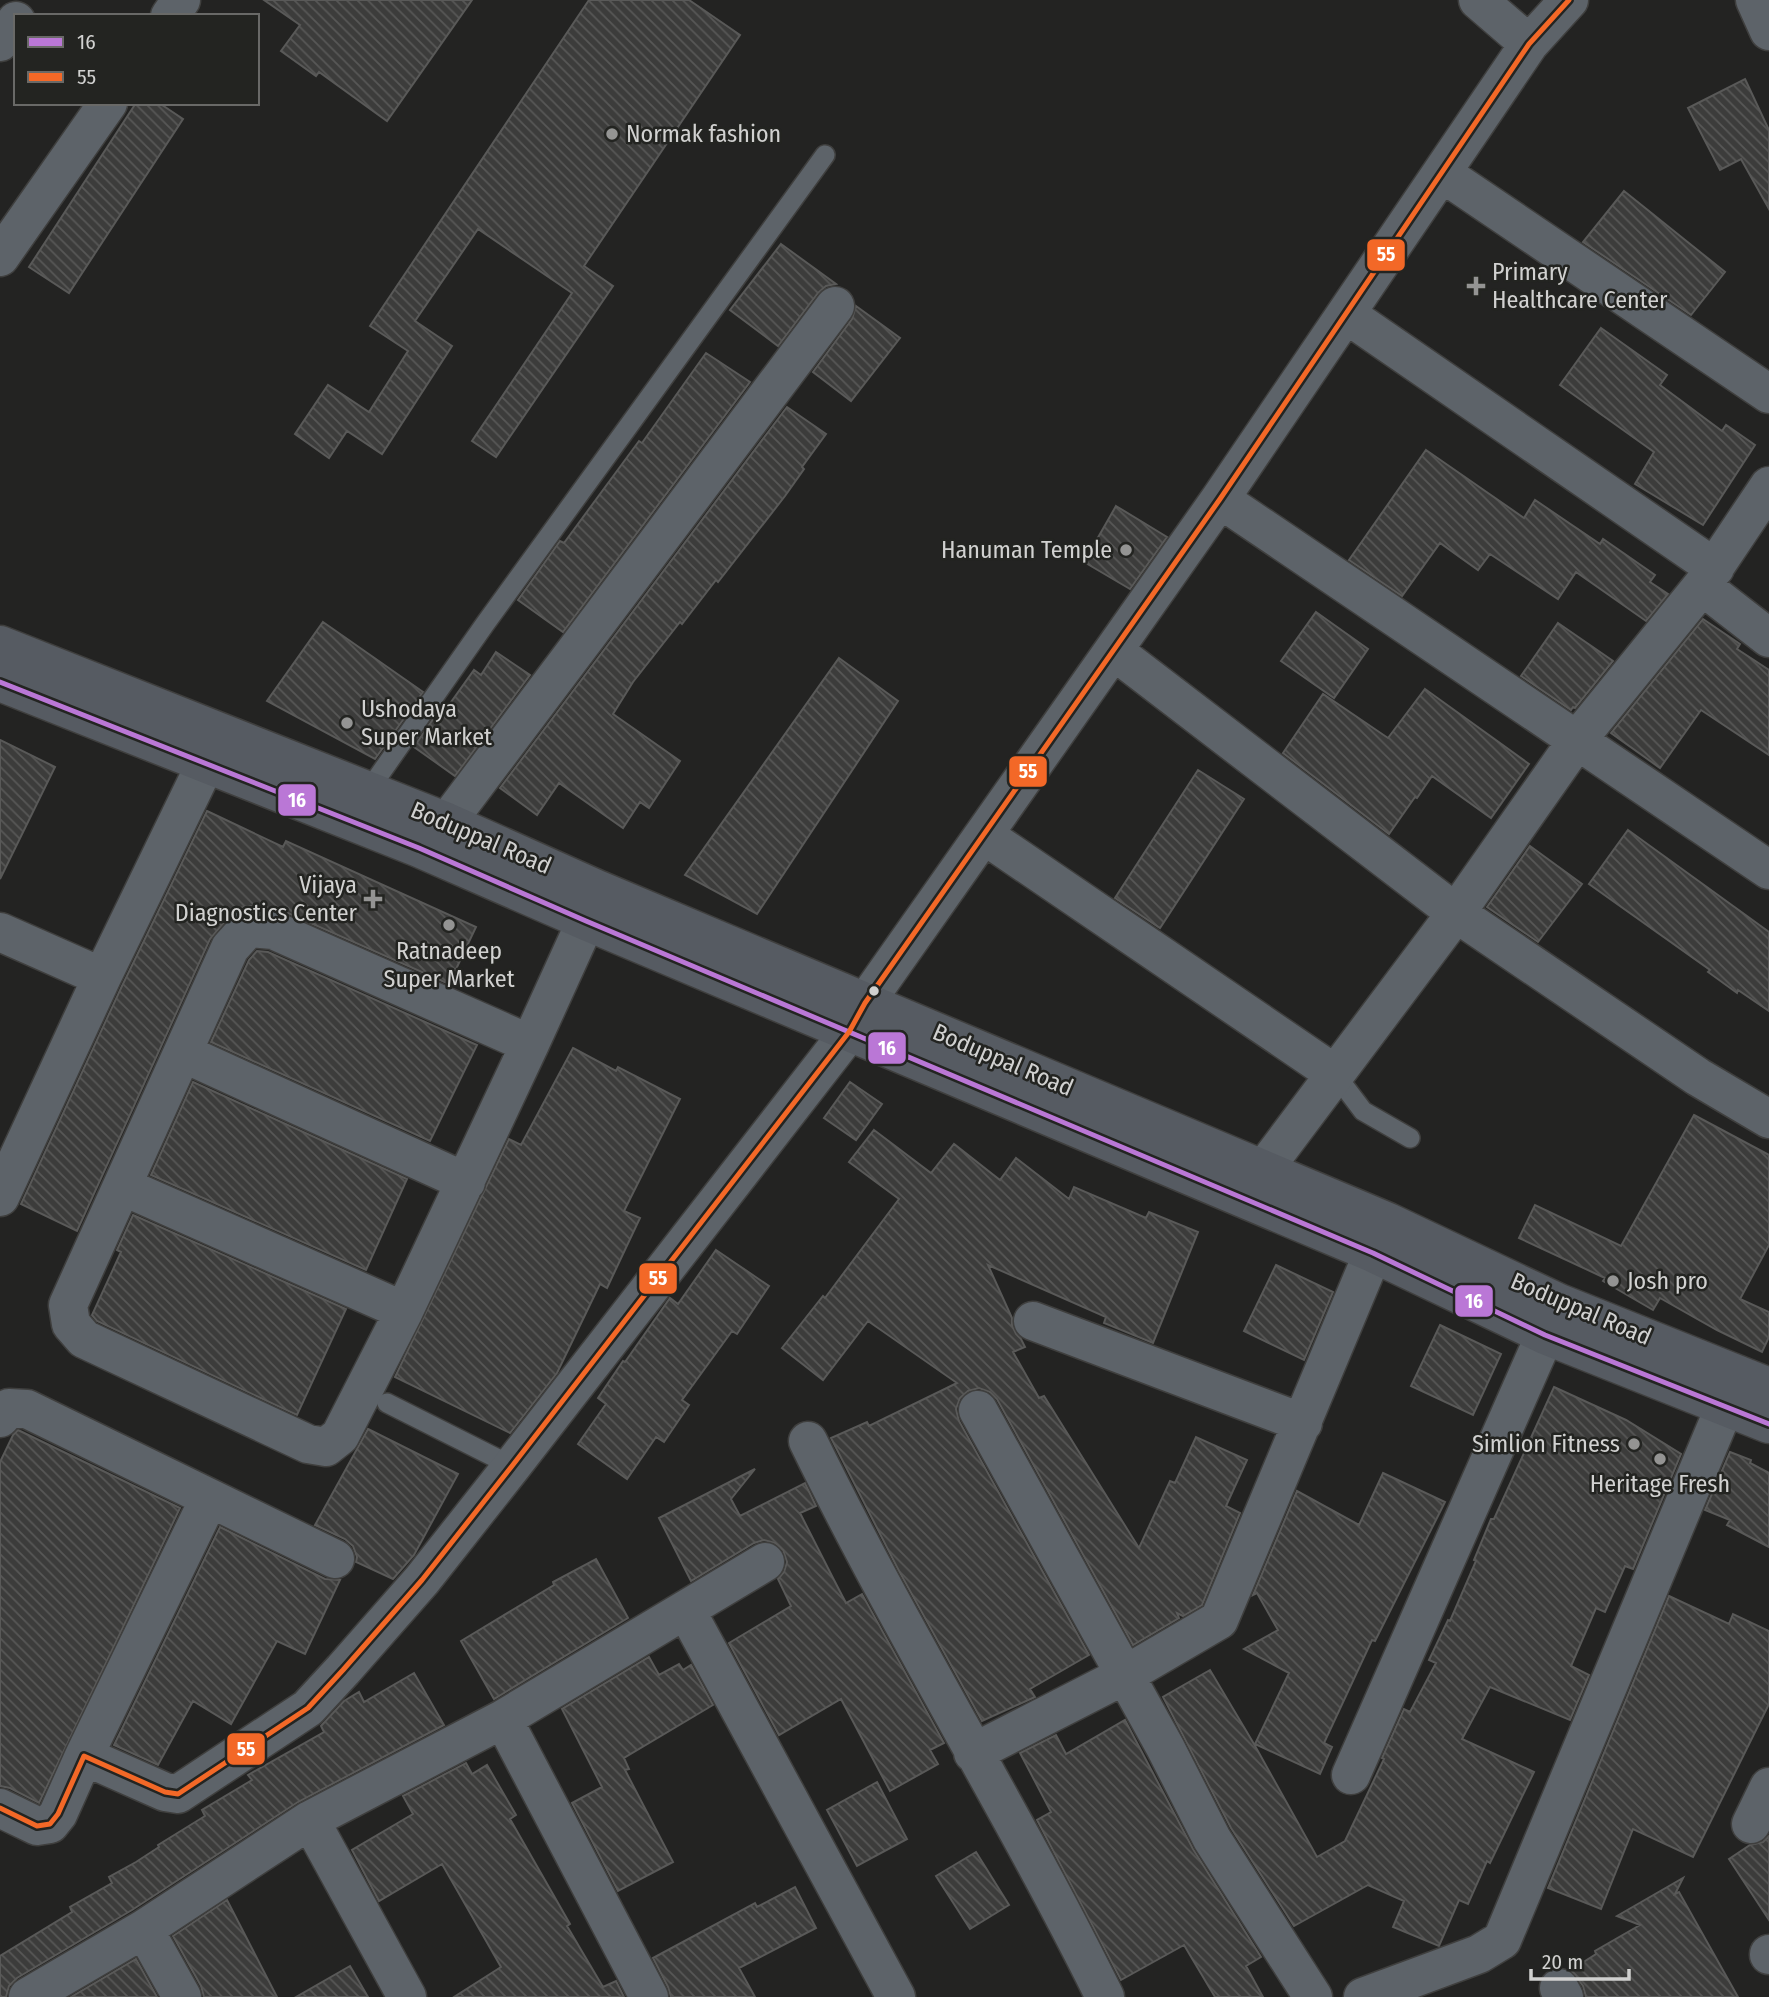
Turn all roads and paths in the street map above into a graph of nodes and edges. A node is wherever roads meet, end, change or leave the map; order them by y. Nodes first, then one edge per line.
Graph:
1 (1478, 0) edge
2 (1569, 0) edge
3 (1755, 0) edge
4 (14, 24) edge
5 (1769, 31) edge
6 (0, 42) edge
7 (1529, 44) junction
8 (107, 105) edge
9 (825, 155) dead end
10 (1442, 173) junction
11 (0, 257) edge
12 (835, 306) dead end
13 (1346, 314) junction
14 (1769, 394) edge
15 (1769, 486) edge
16 (1220, 499) junction
17 (1709, 577) junction
18 (1769, 638) edge
19 (0, 645) edge
20 (1114, 651) junction
21 (0, 682) edge
22 (1578, 739) junction
23 (205, 765) junction
24 (368, 791) junction
25 (447, 822) junction
26 (984, 835) junction
27 (1769, 870) edge
28 (1456, 914) junction
29 (586, 921) junction
30 (0, 932) edge
31 (102, 977) junction
32 (857, 1017) junction
33 (530, 1044) junction
34 (183, 1053) junction
35 (1335, 1074) junction
36 (1769, 1119) edge
37 (1410, 1138) dead end
38 (1264, 1169) junction
39 (5, 1172) edge
40 (466, 1182) junction
41 (122, 1186) junction
42 (1373, 1253) junction
43 (404, 1311) junction
44 (1033, 1321) dead end
45 (1545, 1335) junction
46 (1744, 1388) edge
47 (387, 1403) dead end
48 (978, 1410) dead end
49 (0, 1418) edge
50 (1304, 1423) junction
51 (1769, 1424) edge
52 (808, 1441) dead end
53 (512, 1466) junction
54 (209, 1499) junction
55 (335, 1559) dead end
56 (765, 1562) dead end
57 (687, 1610) junction
58 (1125, 1675) junction
59 (503, 1719) junction
60 (973, 1753) junction
61 (84, 1756) junction
62 (1351, 1775) dead end
63 (1769, 1787) edge
64 (0, 1808) edge
65 (310, 1820) junction
66 (1751, 1824) dead end
67 (144, 1929) junction
68 (28, 1997) edge
69 (182, 1997) edge
70 (407, 1997) edge
71 (649, 1997) edge
72 (896, 1997) edge
73 (1105, 1997) edge
74 (1313, 1997) edge
75 (1363, 1997) edge

1 - 7 street
2 - 7 street
3 - 5 street
4 - 6 street
7 - 10 street
8 - 11 street
9 - 24 lane
10 - 13 street
10 - 14 street
12 - 25 street
13 - 16 street
13 - 17 street
15 - 17 street
16 - 20 street
16 - 22 street
17 - 18 street
17 - 22 street
19 - 24 street, Boduppal Road
20 - 26 street
20 - 28 street
21 - 23 street, Boduppal Road
22 - 27 street
22 - 28 street
23 - 29 street, Boduppal Road
23 - 31 street
24 - 25 street, Boduppal Road
25 - 32 street, Boduppal Road
26 - 32 street
26 - 35 street
28 - 35 street
28 - 36 street
29 - 32 street, Boduppal Road
29 - 33 street
30 - 31 street
31 - 39 street
32 - 38 street, Boduppal Road
32 - 42 street, Boduppal Road
32 - 53 street
33 - 34 street
33 - 40 street
34 - 40 street
34 - 41 street
35 - 37 lane
35 - 38 street
38 - 46 street, Boduppal Road
40 - 43 street
41 - 43 street
41 - 43 street
42 - 45 street, Boduppal Road
42 - 50 street
44 - 50 street
45 - 46 street, Boduppal Road
45 - 62 street
46 - 51 street, Boduppal Road
46 - 75 street
47 - 53 lane
48 - 58 street
49 - 54 street
50 - 58 street
52 - 60 street
53 - 61 street
54 - 55 street
54 - 61 street
56 - 57 street
57 - 59 street
57 - 72 street
58 - 60 street
58 - 74 street
59 - 65 street
59 - 71 street
60 - 73 street
61 - 64 street
63 - 66 street
65 - 67 street
65 - 70 street
67 - 68 street
67 - 69 street

